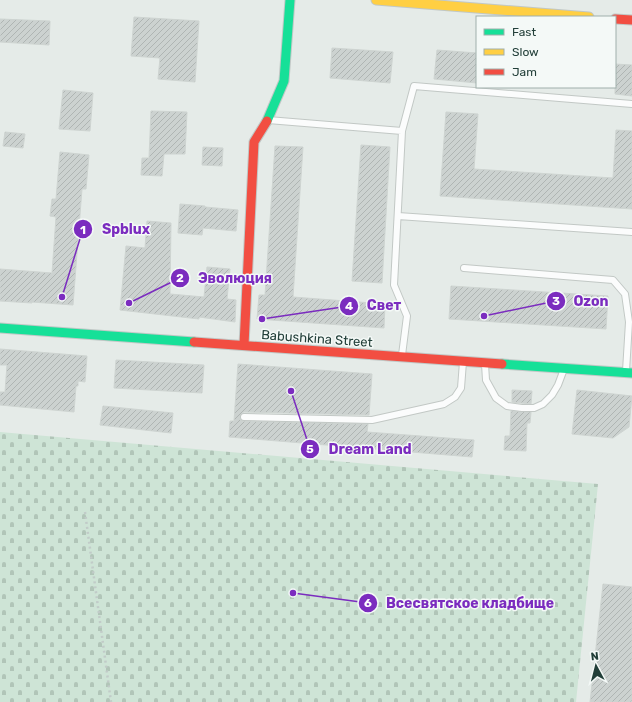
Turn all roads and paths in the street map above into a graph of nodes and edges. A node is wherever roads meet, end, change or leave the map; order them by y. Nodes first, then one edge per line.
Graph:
1 (290, 0) edge
2 (376, 0) edge
3 (576, 16) edge
4 (616, 19) edge
5 (632, 20) edge
6 (632, 104) edge
7 (267, 120) junction
8 (402, 130) junction
9 (398, 216) junction
10 (632, 232) edge
11 (464, 268) dead end
12 (0, 328) edge
13 (244, 345) junction
14 (401, 357) junction
15 (463, 361) junction
16 (485, 363) junction
17 (564, 368) junction
18 (629, 373) edge
19 (244, 417) dead end
20 (85, 512) dead end
21 (111, 702) edge

1 - 7 main road
2 - 3 main road
4 - 5 main road
6 - 8 lane
7 - 8 lane
7 - 13 main road
8 - 9 lane
9 - 10 lane
9 - 14 lane
11 - 18 lane
12 - 13 main road, Babushkina Street
13 - 14 main road, Babushkina Street
14 - 15 main road, Babushkina Street
15 - 16 main road, Babushkina Street
15 - 19 lane
16 - 17 main road, Babushkina Street
16 - 17 lane
17 - 18 main road, Babushkina Street
20 - 21 path

